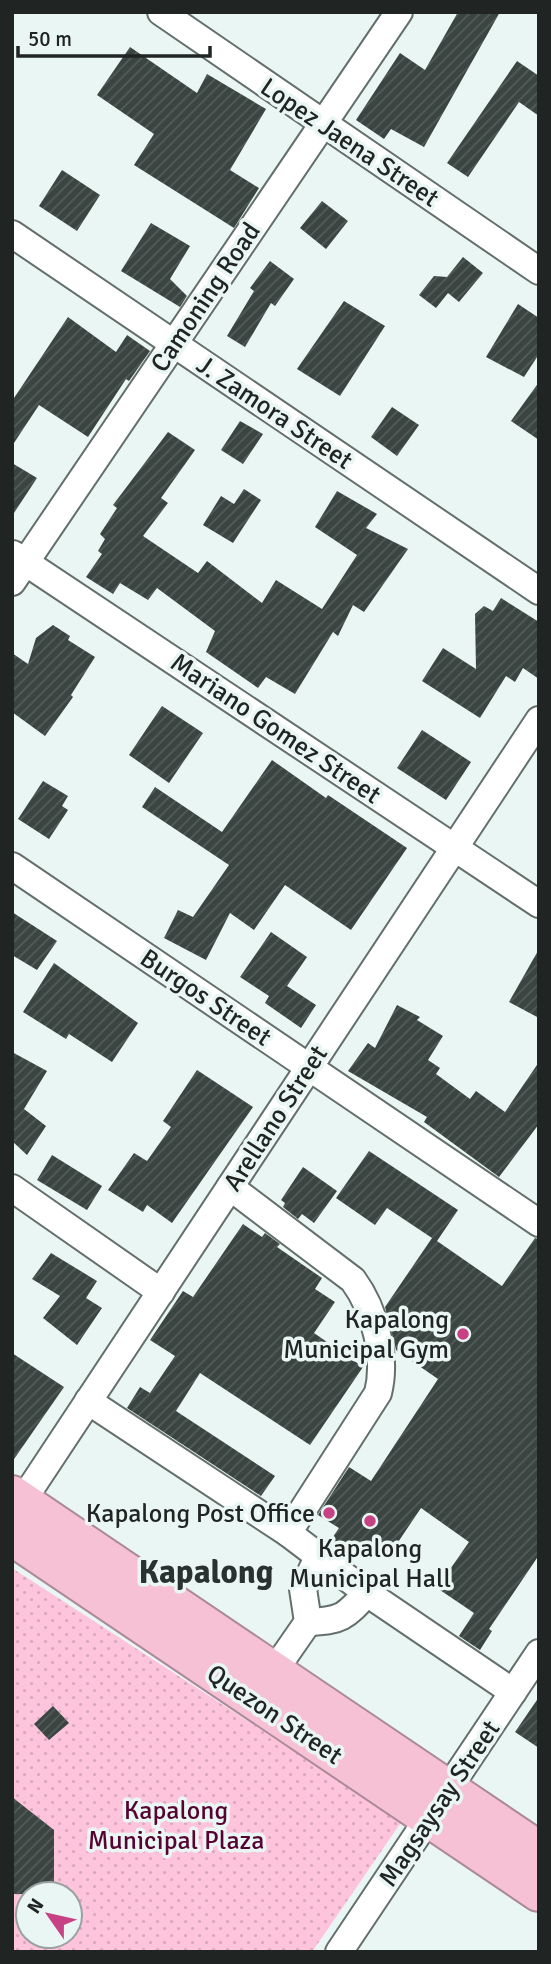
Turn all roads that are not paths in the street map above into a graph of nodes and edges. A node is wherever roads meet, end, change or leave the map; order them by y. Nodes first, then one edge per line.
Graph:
1 (161, 12) edge
2 (399, 12) edge
3 (323, 123) junction
4 (12, 234) edge
5 (539, 271) edge
6 (174, 344) junction
7 (17, 566) edge
8 (539, 591) edge
9 (539, 720) edge
10 (455, 847) junction
11 (12, 866) edge
12 (539, 904) edge
13 (309, 1066) junction
14 (230, 1187) junction
15 (12, 1188) edge
16 (539, 1223) edge
17 (160, 1292) junction
18 (88, 1401) junction
19 (15, 1512) edge
20 (288, 1533) junction
21 (318, 1557) junction
22 (368, 1593) junction
23 (308, 1622) junction
24 (539, 1653) edge
25 (264, 1686) junction
26 (513, 1692) junction
27 (438, 1804) junction
28 (535, 1872) edge
29 (339, 1952) edge

1 - 3 street, Lopez Jaena Street
2 - 3 street, Camoning Road
3 - 5 street, Lopez Jaena Street
3 - 6 street, Camoning Road
4 - 6 street, J. Zamora Street
6 - 7 street, Camoning Road
6 - 8 street, J. Zamora Street
7 - 10 street, Mariano Gomez Street
9 - 10 street, Arellano Street
10 - 12 street, Mariano Gomez Street
10 - 13 street, Arellano Street
11 - 13 street, Burgos Street
13 - 14 street, Arellano Street
13 - 16 street, Burgos Street
14 - 17 street, Arellano Street
14 - 20 street
15 - 17 street
17 - 18 street, Arellano Street
18 - 19 street, Arellano Street
18 - 20 street
19 - 25 highway, Quezon Street
20 - 21 street
21 - 22 street
21 - 23 street
22 - 23 street
22 - 26 street
23 - 25 street
24 - 26 street, Magsaysay Street
25 - 27 highway, Quezon Street
26 - 27 street, Magsaysay Street
27 - 28 highway, Quezon Street
27 - 29 street, Magsaysay Street

